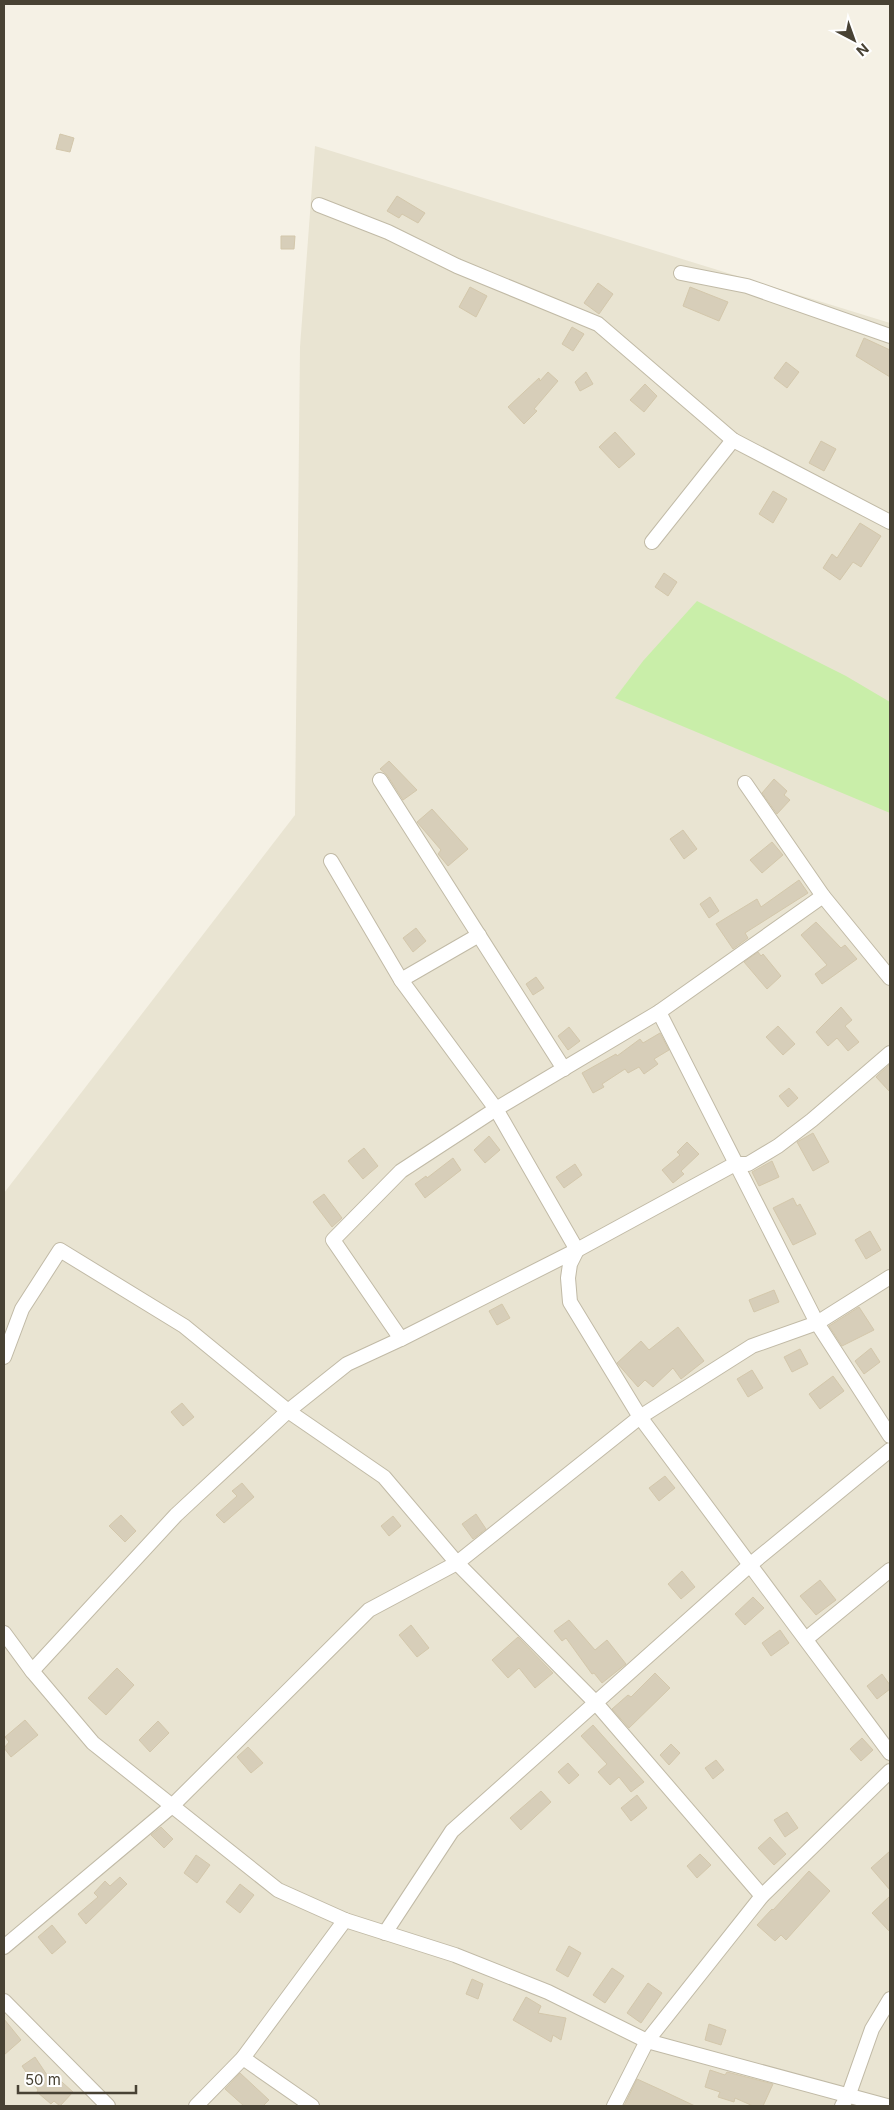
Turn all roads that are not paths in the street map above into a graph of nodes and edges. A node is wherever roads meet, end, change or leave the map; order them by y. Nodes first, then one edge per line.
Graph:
1 (320, 205) dead end
2 (681, 273) dead end
3 (890, 336) edge
4 (733, 440) junction
5 (890, 522) edge
6 (652, 542) dead end
7 (380, 780) dead end
8 (745, 783) dead end
9 (331, 861) dead end
10 (823, 896) junction
11 (480, 936) junction
12 (890, 978) edge
13 (401, 980) junction
14 (660, 1012) junction
15 (890, 1053) edge
16 (564, 1069) junction
17 (496, 1109) junction
18 (735, 1164) junction
19 (577, 1250) junction
20 (890, 1277) edge
21 (817, 1323) junction
22 (401, 1339) junction
23 (4, 1357) edge
24 (288, 1411) junction
25 (640, 1417) junction
26 (890, 1436) edge
27 (890, 1450) edge
28 (457, 1563) junction
29 (751, 1564) junction
30 (890, 1570) edge
31 (4, 1633) edge
32 (806, 1639) junction
33 (32, 1671) junction
34 (595, 1702) junction
35 (890, 1753) edge
36 (890, 1771) edge
37 (172, 1806) junction
38 (762, 1896) junction
39 (345, 1920) junction
40 (385, 1933) junction
41 (4, 1947) edge
42 (890, 1999) edge
43 (4, 2001) edge
44 (647, 2040) junction
45 (243, 2058) junction
46 (845, 2100) edge
47 (108, 2106) edge
48 (196, 2106) edge
49 (312, 2106) edge
50 (614, 2106) edge
51 (887, 2106) edge

1 - 4 street
2 - 3 street
4 - 5 street
4 - 6 street
7 - 11 street
8 - 10 street
9 - 13 street
10 - 12 street
10 - 14 street
11 - 13 street
11 - 16 street
13 - 17 street
14 - 16 street
14 - 18 street
15 - 18 street
16 - 17 street
17 - 19 street
17 - 22 street
18 - 19 street
18 - 21 street
19 - 22 street
19 - 25 street
20 - 21 street
21 - 25 street
21 - 26 street
22 - 24 street
23 - 24 street
24 - 28 street
24 - 33 street
25 - 28 street
25 - 29 street
27 - 29 street
28 - 34 street
28 - 37 street
29 - 32 street
29 - 34 street
30 - 32 street
31 - 33 street
32 - 35 street
33 - 37 street
34 - 38 street
34 - 40 street
36 - 38 street
37 - 39 street
37 - 41 street
38 - 44 street
39 - 40 street
39 - 45 street
40 - 44 street
42 - 46 street
43 - 47 street
44 - 46 street
44 - 50 street
45 - 48 street
45 - 49 street
46 - 51 street

